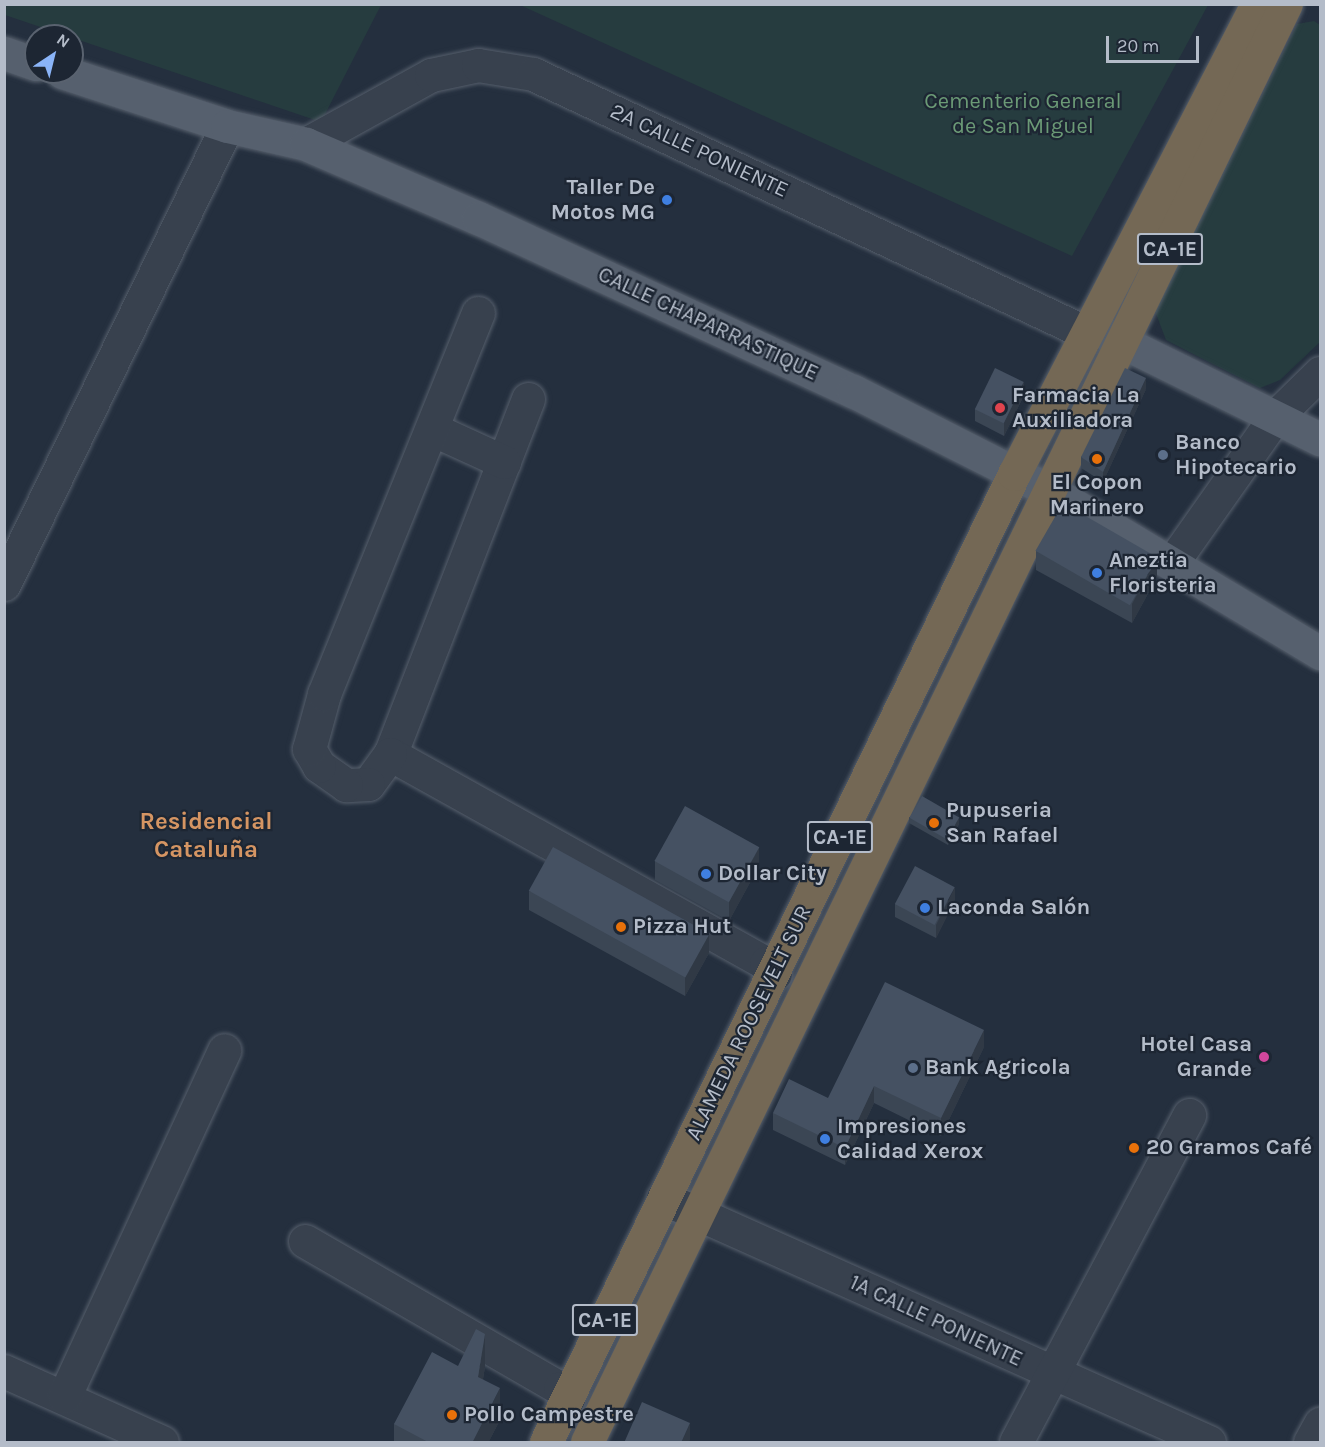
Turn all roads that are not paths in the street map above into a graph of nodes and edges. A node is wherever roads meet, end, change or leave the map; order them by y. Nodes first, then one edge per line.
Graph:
1 (1257, 4) edge
2 (1286, 4) edge
3 (84, 79) edge
4 (227, 126) junction
5 (306, 144) junction
6 (478, 314) dead end
7 (1090, 330) junction
8 (1124, 346) junction
9 (1320, 373) edge
10 (528, 399) dead end
11 (1275, 417) junction
12 (434, 430) junction
13 (1320, 439) edge
14 (504, 462) junction
15 (1014, 474) junction
16 (1053, 492) junction
17 (1172, 563) junction
18 (4, 584) edge
19 (1320, 653) edge
20 (390, 754) junction
21 (775, 974) junction
22 (224, 1050) dead end
23 (1189, 1115) dead end
24 (663, 1198) junction
25 (697, 1213) junction
26 (305, 1241) dead end
27 (4, 1371) edge
28 (1050, 1373) junction
29 (64, 1397) junction
30 (568, 1398) junction
31 (1320, 1424) edge
32 (162, 1443) edge
33 (546, 1443) edge
34 (587, 1443) edge
35 (1016, 1443) edge
36 (1209, 1443) edge
37 (1310, 1443) edge

1 - 7 highway, CA-1E
2 - 8 highway, CA-1E
3 - 4 main road, CALLE CHAPARRASTIQUE
4 - 5 main road, CALLE CHAPARRASTIQUE
4 - 18 street
5 - 7 street, 2A CALLE PONIENTE
5 - 15 main road, CALLE CHAPARRASTIQUE
6 - 12 street
7 - 8 main road, 2A CALLE PONIENTE
7 - 15 highway, CA-1E
8 - 11 main road, 2A CALLE PONIENTE
8 - 16 highway, CA-1E
9 - 11 street
10 - 14 street
11 - 13 main road, 2A CALLE PONIENTE
11 - 17 street
12 - 14 street
12 - 20 street
14 - 20 street
15 - 16 main road, CALLE CHAPARRASTIQUE
15 - 21 highway, ALAMEDA ROOSEVELT SUR / CA-1E
16 - 17 main road, CALLE CHAPARRASTIQUE
16 - 25 highway, ALAMEDA ROOSEVELT SUR / CA-1E
17 - 19 main road, CALLE CHAPARRASTIQUE
20 - 21 street
21 - 24 highway, ALAMEDA ROOSEVELT SUR / CA-1E
22 - 29 street
23 - 28 street
24 - 25 street, 1A CALLE PONIENTE
24 - 30 highway, ALAMEDA ROOSEVELT SUR / CA-1E
25 - 28 street, 1A CALLE PONIENTE
25 - 34 highway, ALAMEDA ROOSEVELT SUR / CA-1E
26 - 30 street
27 - 29 street
28 - 35 street
28 - 36 street, 1A CALLE PONIENTE
29 - 32 street
30 - 33 highway, ALAMEDA ROOSEVELT SUR / CA-1E
31 - 37 street

